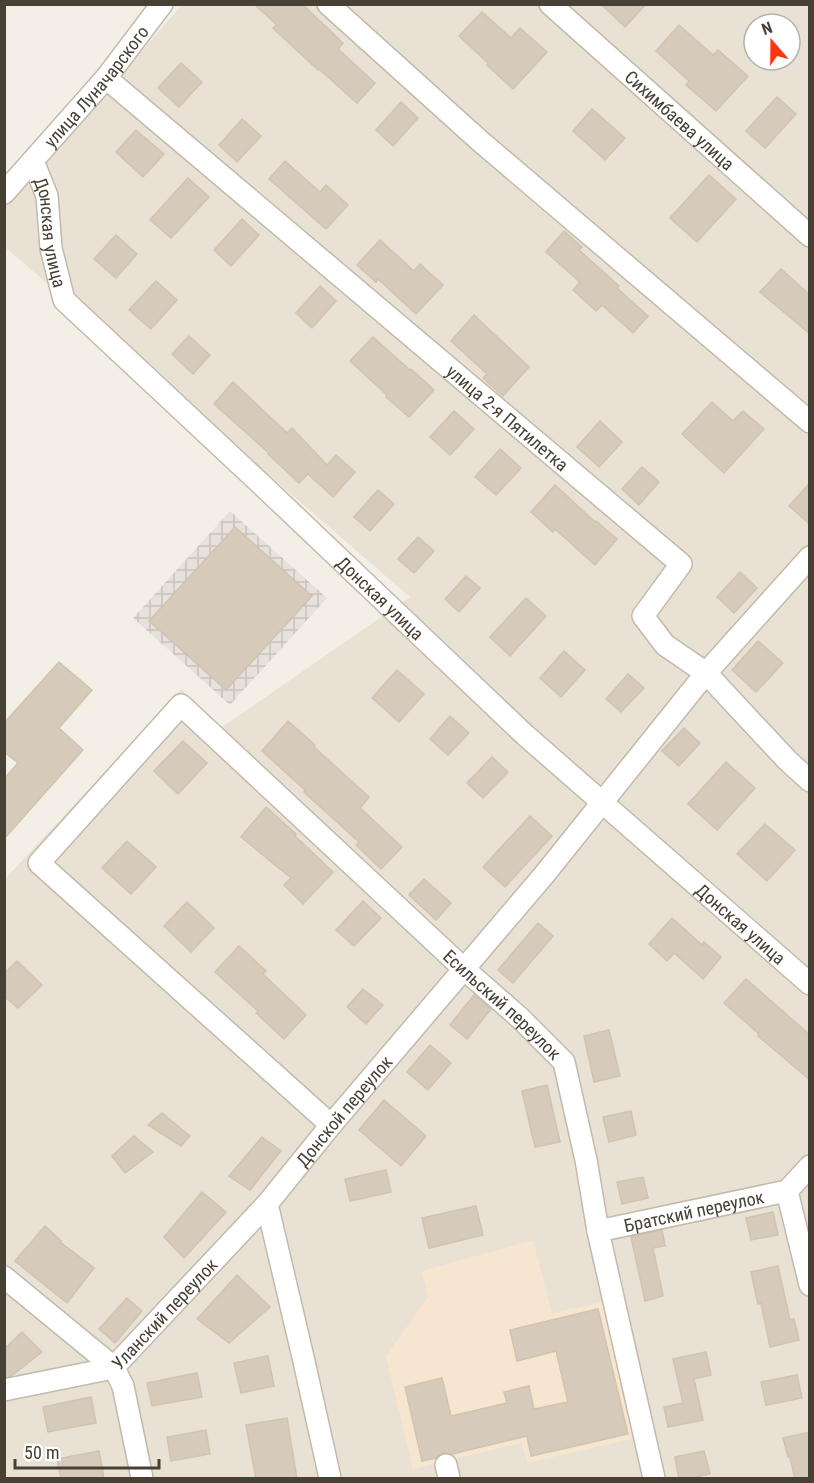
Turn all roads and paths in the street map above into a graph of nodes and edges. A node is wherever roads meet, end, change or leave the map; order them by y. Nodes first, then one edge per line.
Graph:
1 (162, 4) edge
2 (328, 4) edge
3 (550, 4) edge
4 (106, 78) junction
5 (33, 161) junction
6 (4, 193) edge
7 (810, 236) edge
8 (810, 422) edge
9 (810, 557) edge
10 (706, 673) junction
11 (810, 781) edge
12 (602, 803) junction
13 (464, 969) junction
14 (810, 984) edge
15 (331, 1125) junction
16 (810, 1166) edge
17 (787, 1191) junction
18 (267, 1204) junction
19 (598, 1230) junction
20 (4, 1277) edge
21 (810, 1285) edge
22 (113, 1368) junction
23 (4, 1389) edge
24 (142, 1479) edge
25 (330, 1479) edge
26 (654, 1479) edge

1 - 4 street, улица Луначарского
2 - 8 street
3 - 7 street, Сихимбаева улица
4 - 5 street, улица Луначарского
4 - 10 street, улица 2-я Пятилетка
5 - 6 street, улица Луначарского
5 - 12 street, Донская улица
9 - 10 street, Донской переулок
10 - 11 street, улица 2-я Пятилетка
10 - 12 street, Донской переулок
12 - 13 street, Донской переулок
12 - 14 street, Донская улица
13 - 15 street, Донской переулок
13 - 15 street, Есильский переулок
13 - 19 street, Есильский переулок
15 - 18 street, Донской переулок
16 - 17 street, Братский переулок
17 - 19 street, Братский переулок
17 - 21 street, Братский переулок
18 - 22 street, Уланский переулок
18 - 25 street
19 - 26 street, Есильский переулок
20 - 22 street
22 - 23 street, Уланский переулок
22 - 24 street

